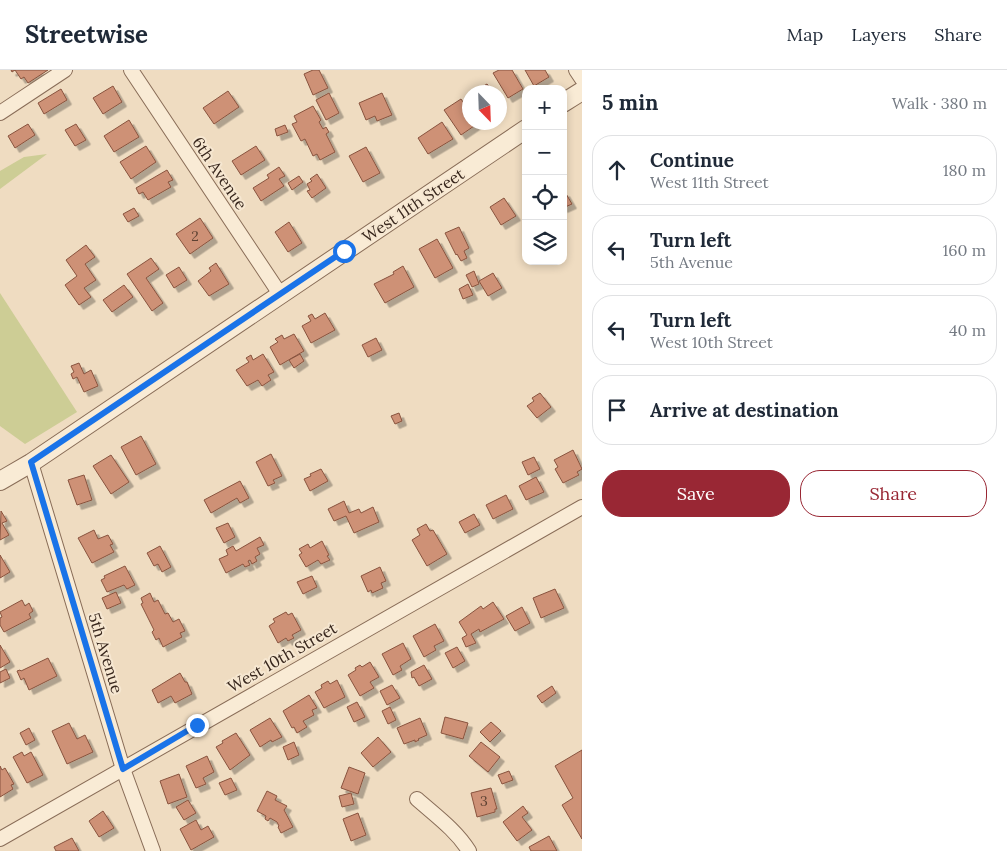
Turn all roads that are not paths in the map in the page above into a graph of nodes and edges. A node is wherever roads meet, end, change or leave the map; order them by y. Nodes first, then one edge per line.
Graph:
1 (65, 70) edge
2 (131, 70) edge
3 (576, 70) edge
4 (582, 79) edge
5 (582, 90) edge
6 (567, 100) edge
7 (0, 113) edge
8 (523, 130) edge
9 (280, 294) junction
10 (31, 462) junction
11 (0, 481) edge
12 (582, 507) edge
13 (123, 769) junction
14 (417, 799) dead end
15 (0, 839) edge
16 (153, 851) edge
17 (469, 851) edge

1 - 7 street
2 - 9 street, 6th Avenue
3 - 4 street
5 - 6 street
8 - 9 street, West 11th Street
9 - 10 street, West 11th Street
10 - 11 street, West 11th Street
10 - 13 street, 5th Avenue
12 - 13 street, West 10th Street
13 - 15 street, West 10th Street
13 - 16 street, 5th Avenue
14 - 17 street

